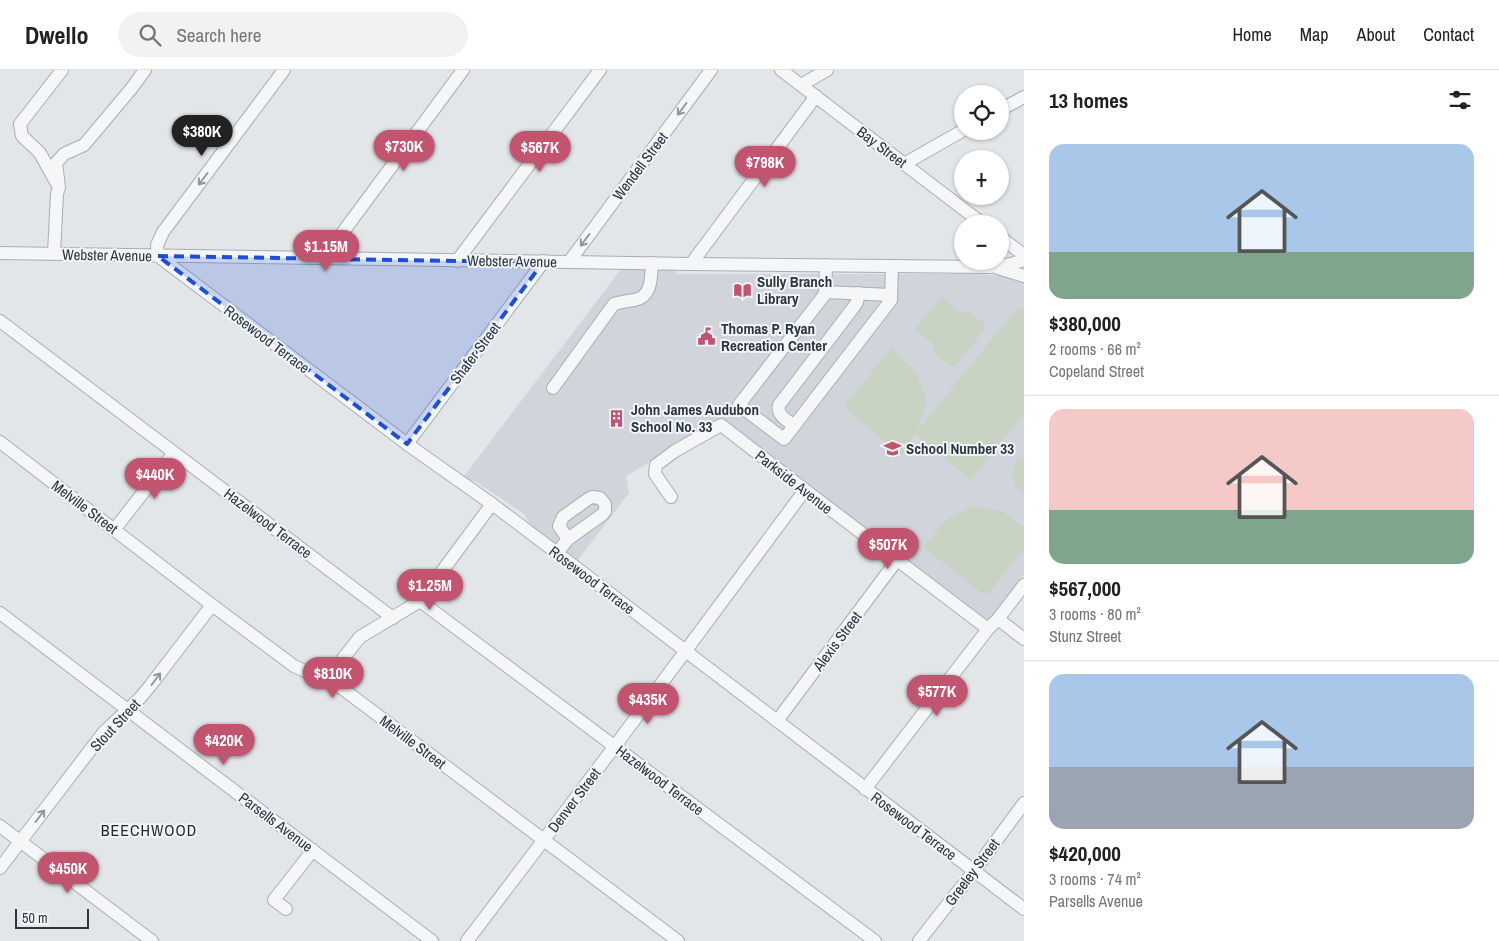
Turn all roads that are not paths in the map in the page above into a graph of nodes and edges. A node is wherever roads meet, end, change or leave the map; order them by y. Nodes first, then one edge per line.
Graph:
1 (62, 70) edge
2 (145, 70) edge
3 (284, 70) edge
4 (462, 70) edge
5 (600, 70) edge
6 (711, 70) edge
7 (781, 70) edge
8 (827, 70) edge
9 (801, 85) junction
10 (816, 96) junction
11 (1024, 96) edge
12 (1009, 105) edge
13 (954, 136) edge
14 (904, 164) junction
15 (59, 187) junction
16 (971, 215) edge
17 (1009, 243) edge
18 (0, 253) edge
19 (54, 253) junction
20 (1024, 255) edge
21 (158, 256) junction
22 (323, 258) junction
23 (458, 260) junction
24 (1024, 260) edge
25 (544, 261) junction
26 (569, 262) junction
27 (652, 263) junction
28 (691, 264) junction
29 (1009, 264) edge
30 (826, 265) junction
31 (892, 266) junction
32 (954, 266) edge
33 (1004, 270) edge
34 (1024, 276) edge
35 (825, 292) junction
36 (859, 293) junction
37 (891, 295) junction
38 (0, 321) edge
39 (553, 388) dead end
40 (794, 426) junction
41 (0, 443) edge
42 (407, 444) junction
43 (174, 452) junction
44 (805, 490) junction
45 (670, 497) dead end
46 (492, 504) junction
47 (114, 530) junction
48 (568, 538) dead end
49 (557, 553) junction
50 (897, 560) junction
51 (1024, 585) edge
52 (420, 601) junction
53 (212, 605) junction
54 (0, 613) edge
55 (393, 618) junction
56 (998, 619) junction
57 (988, 628) junction
58 (1024, 639) edge
59 (685, 651) junction
60 (326, 680) junction
61 (128, 709) junction
62 (777, 721) junction
63 (615, 746) junction
64 (865, 789) junction
65 (1024, 803) edge
66 (0, 826) edge
67 (544, 840) junction
68 (20, 841) junction
69 (313, 850) junction
70 (0, 868) edge
71 (974, 871) junction
72 (1024, 909) edge
73 (286, 910) dead end
74 (152, 941) edge
75 (431, 941) edge
76 (467, 941) edge
77 (678, 941) edge
78 (875, 941) edge
79 (918, 941) edge

1 - 15 street
2 - 15 street
3 -> 21 street
4 - 22 street
5 - 23 street
6 -> 26 street, Wendell Street
7 - 9 street, Bay Street
8 - 9 street
9 - 10 street, Bay Street
10 - 14 street, Bay Street
10 - 28 street
11 - 12 street
13 - 14 street
14 - 16 street, Bay Street
15 - 19 street
17 - 20 street
18 - 19 street, Webster Avenue
19 - 21 street, Webster Avenue
21 - 22 street, Webster Avenue
21 - 42 street, Rosewood Terrace
22 - 23 street, Webster Avenue
23 - 25 street, Webster Avenue
24 - 29 street, Webster Avenue
25 - 26 street, Webster Avenue
25 - 42 street, Shafer Street
26 - 27 street, Webster Avenue
27 - 28 street, Webster Avenue
27 - 39 street
28 - 30 street, Webster Avenue
30 - 31 street, Webster Avenue
30 - 35 street
31 - 32 street, Webster Avenue
31 - 37 street
33 - 34 street
35 - 36 street
35 - 40 street
36 - 37 street
36 - 40 street
37 - 40 street
38 - 43 street, Hazelwood Terrace
41 - 47 street, Melville Street
42 - 46 street, Rosewood Terrace
43 - 47 street
43 - 55 street, Hazelwood Terrace
44 - 45 street, Parkside Avenue
44 - 50 street, Parkside Avenue
44 - 59 street, Denver Street
46 - 49 street, Rosewood Terrace
46 - 52 street
47 - 53 street, Melville Street
48 - 49 street
49 - 59 street, Rosewood Terrace
50 - 57 street, Parkside Avenue
50 - 62 street, Alexis Street
51 - 56 street
52 - 55 street
52 - 63 street, Hazelwood Terrace
53 - 60 street, Melville Street
61 -> 53 street, Stout Street
54 - 61 street, Parsells Avenue
55 - 60 street
56 - 57 street
56 - 58 street
57 - 64 street
59 - 62 street, Rosewood Terrace
59 - 63 street, Denver Street
60 - 67 street, Melville Street
68 -> 61 street, Stout Street
61 - 69 street, Parsells Avenue
62 - 64 street, Rosewood Terrace
63 - 67 street, Denver Street
63 - 78 street, Hazelwood Terrace
64 - 71 street, Rosewood Terrace
65 - 71 street, Greeley Street
66 - 68 street
67 - 76 street, Denver Street
67 - 77 street, Melville Street
68 - 70 street, Stout Street
68 - 74 street
69 - 73 street
69 - 75 street, Parsells Avenue
71 - 72 street, Rosewood Terrace
71 - 79 street, Greeley Street

